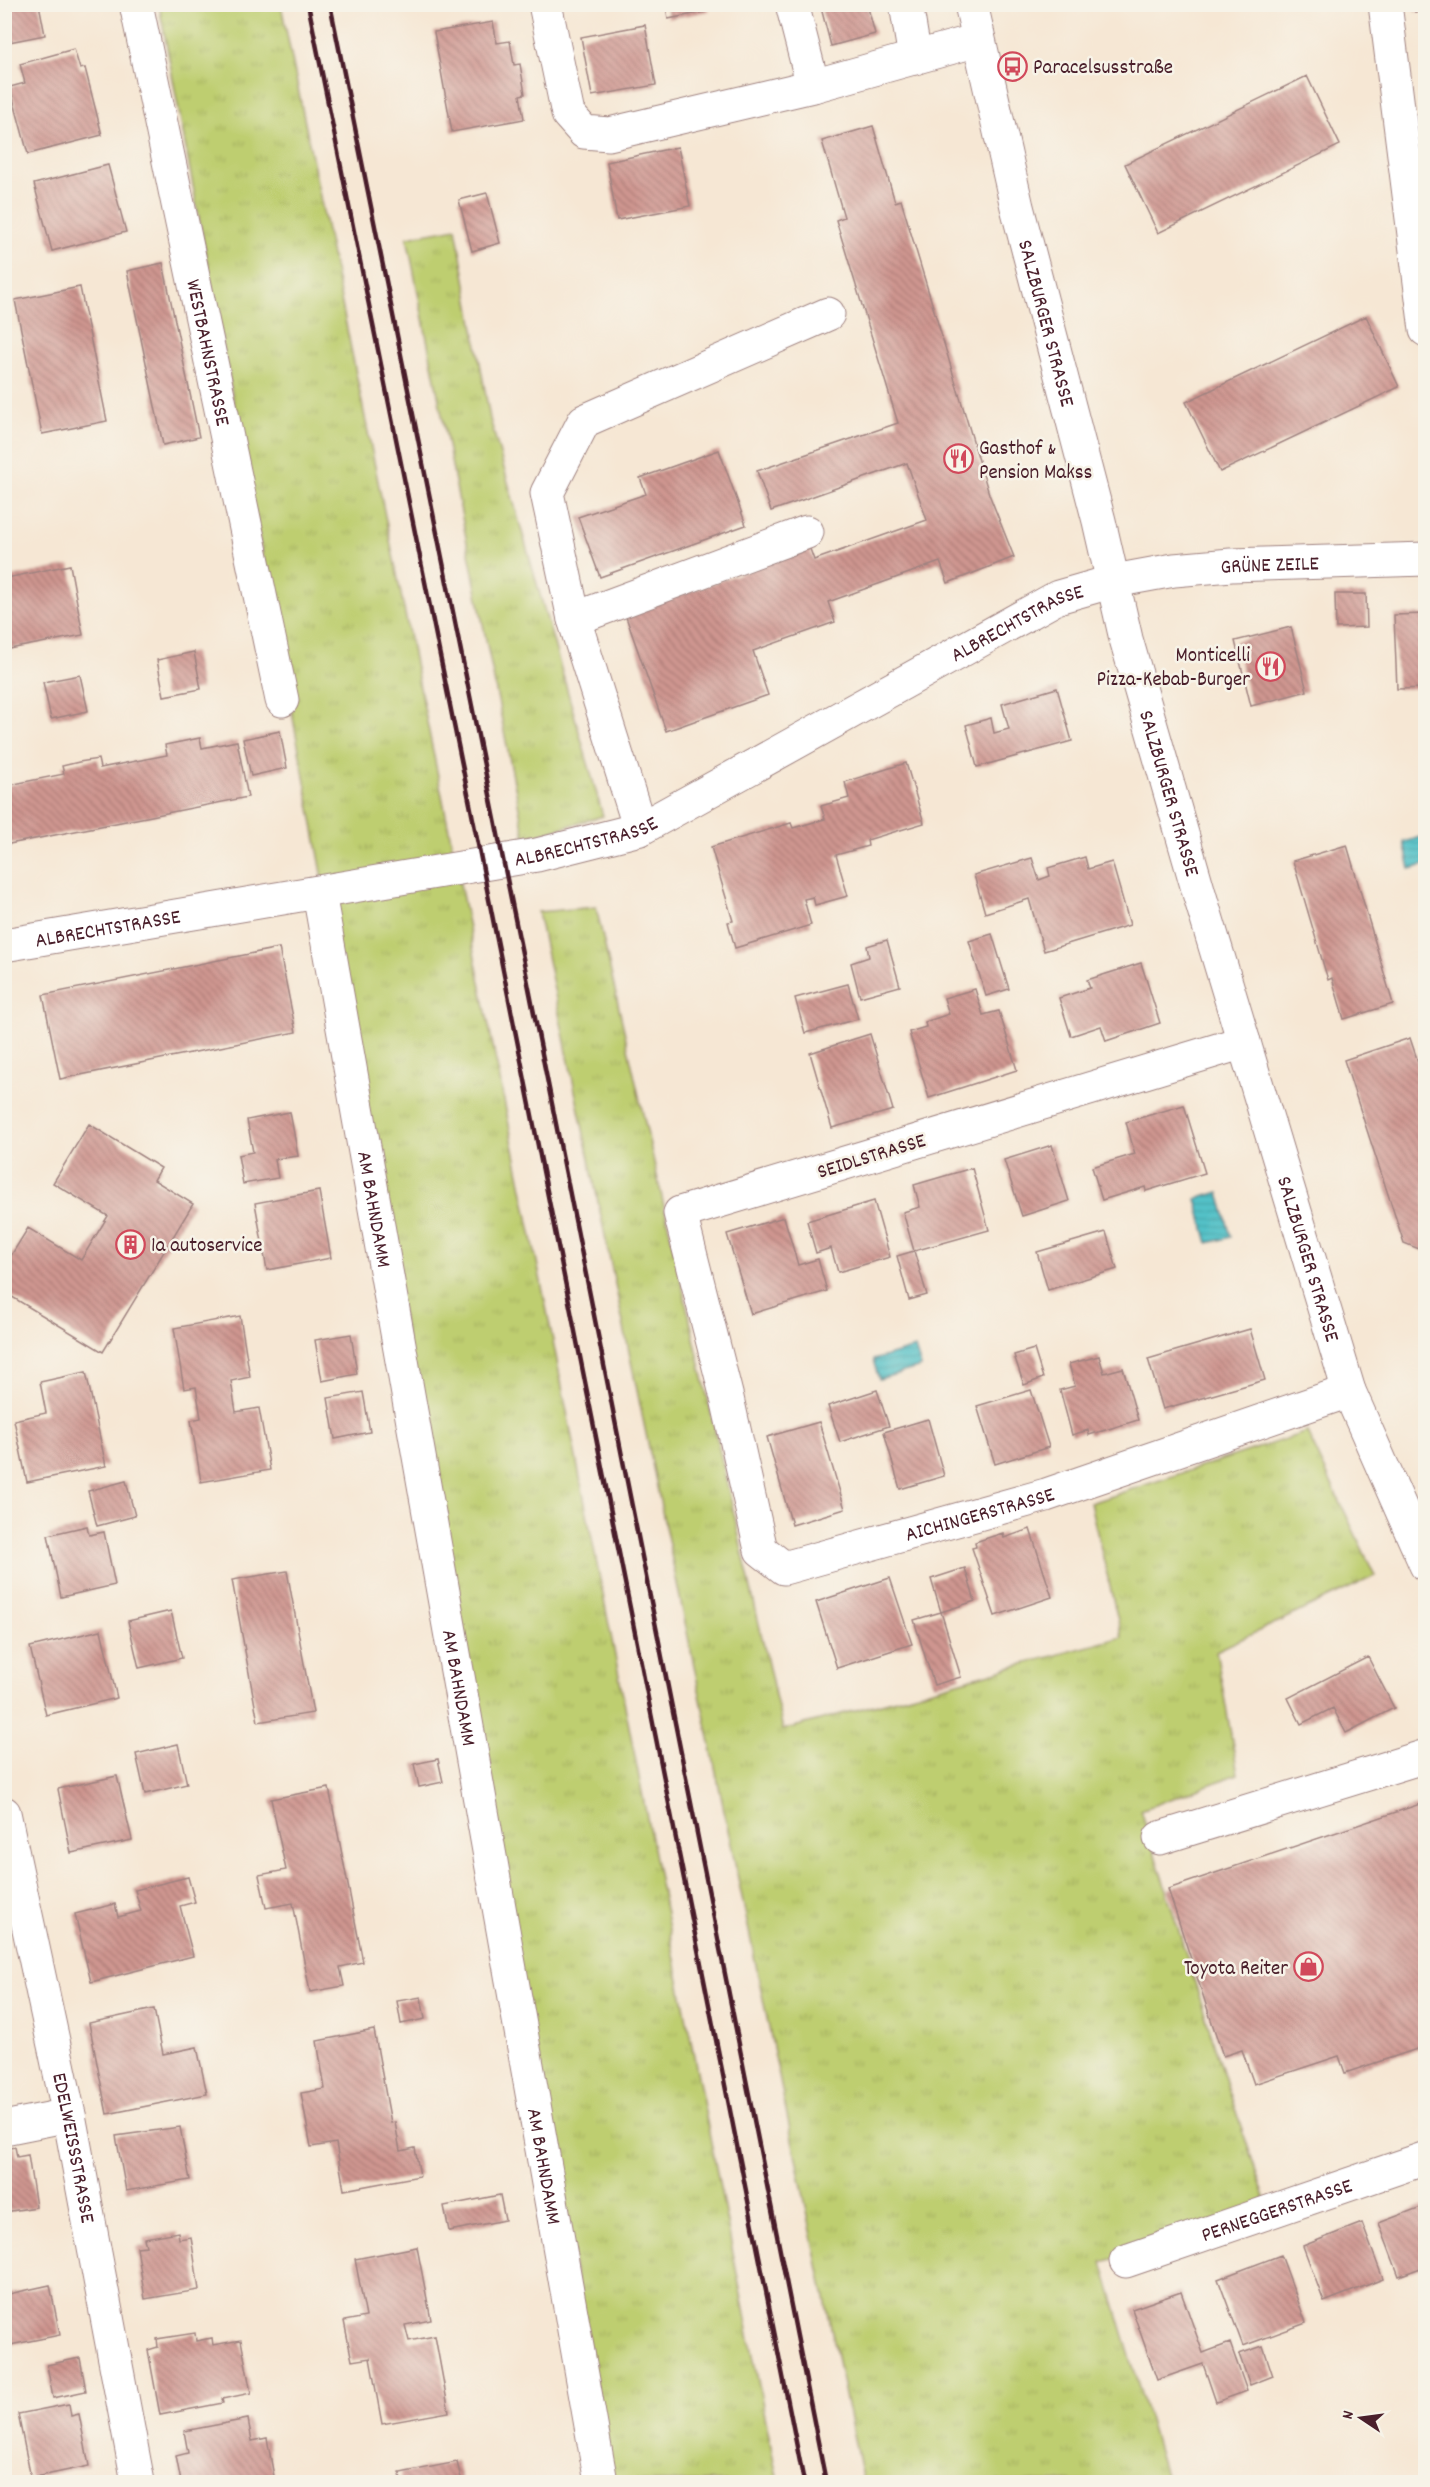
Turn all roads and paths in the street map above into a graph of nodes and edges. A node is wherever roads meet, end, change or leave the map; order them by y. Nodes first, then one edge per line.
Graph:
1 (136, 4) edge
2 (545, 4) edge
3 (792, 4) edge
4 (906, 4) edge
5 (971, 4) edge
6 (1385, 4) edge
7 (978, 40) junction
8 (915, 58) junction
9 (813, 86) junction
10 (828, 314) dead end
11 (1425, 330) edge
12 (807, 532) dead end
13 (1425, 559) edge
14 (1114, 582) junction
15 (574, 619) junction
16 (282, 700) dead end
17 (640, 829) junction
18 (319, 893) junction
19 (4, 945) edge
20 (1244, 1042) junction
21 (1349, 1391) junction
22 (727, 1398) joint
23 (1425, 1565) edge
24 (1425, 1756) edge
25 (4, 1814) edge
26 (1160, 1838) dead end
27 (69, 2115) junction
28 (4, 2128) edge
29 (1425, 2158) edge
30 (1126, 2261) dead end
31 (138, 2482) edge
32 (601, 2482) edge

1 - 16 street, WESTBAHNSTRASSE
2 - 9 street
3 - 9 street
4 - 8 street
5 - 7 street, SALZBURGER STRASSE
6 - 11 street
7 - 8 street
7 - 14 street, SALZBURGER STRASSE
8 - 9 street
10 - 15 street
12 - 15 street
13 - 14 street, GRÜNE ZEILE
14 - 17 street, ALBRECHTSTRASSE
14 - 20 street, SALZBURGER STRASSE
15 - 17 street
17 - 18 street, ALBRECHTSTRASSE
18 - 19 street, ALBRECHTSTRASSE
18 - 32 street, AM BAHNDAMM
20 - 21 street, SALZBURGER STRASSE
20 - 22 street, SEIDLSTRASSE
21 - 22 street, AICHINGERSTRASSE
21 - 23 street, SALZBURGER STRASSE
24 - 26 street
25 - 27 street, EDELWEISSSTRASSE
27 - 28 street
27 - 31 street, EDELWEISSSTRASSE
29 - 30 street, PERNEGGERSTRASSE

